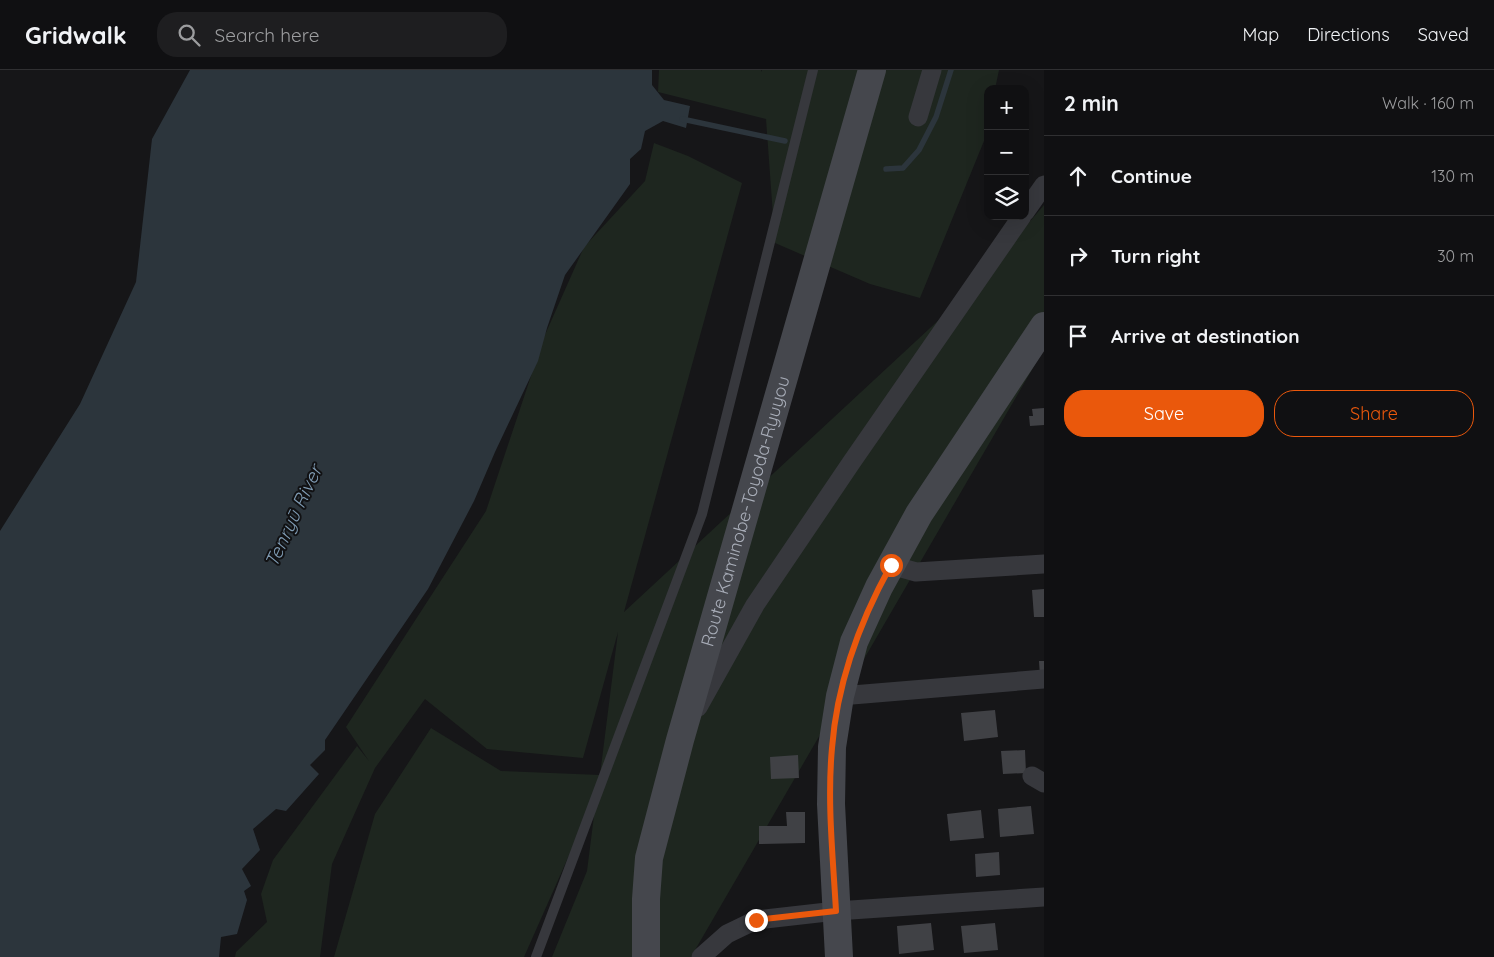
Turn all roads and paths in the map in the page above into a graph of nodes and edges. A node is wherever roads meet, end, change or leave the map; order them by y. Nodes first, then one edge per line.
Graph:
1 (813, 70) edge
2 (872, 70) edge
3 (932, 70) edge
4 (918, 117) dead end
5 (1044, 185) edge
6 (1029, 206) edge
7 (1019, 220) edge
8 (1044, 326) edge
9 (1044, 564) edge
10 (891, 565) junction
11 (1044, 679) edge
12 (840, 696) junction
13 (680, 740) junction
14 (1044, 896) edge
15 (836, 911) junction
16 (536, 957) edge
17 (646, 957) edge
18 (702, 957) edge
19 (839, 957) edge

1 - 16 lane
2 - 13 main road, Route Kaminobe-Toyoda-Ryuyou
3 - 4 street
5 - 6 street
7 - 13 street
8 - 10 main road
9 - 10 street
10 - 12 main road
11 - 12 street
12 - 15 main road
13 - 17 main road, Route Kaminobe-Toyoda-Ryuyou
14 - 15 street
15 - 18 street
15 - 19 main road

